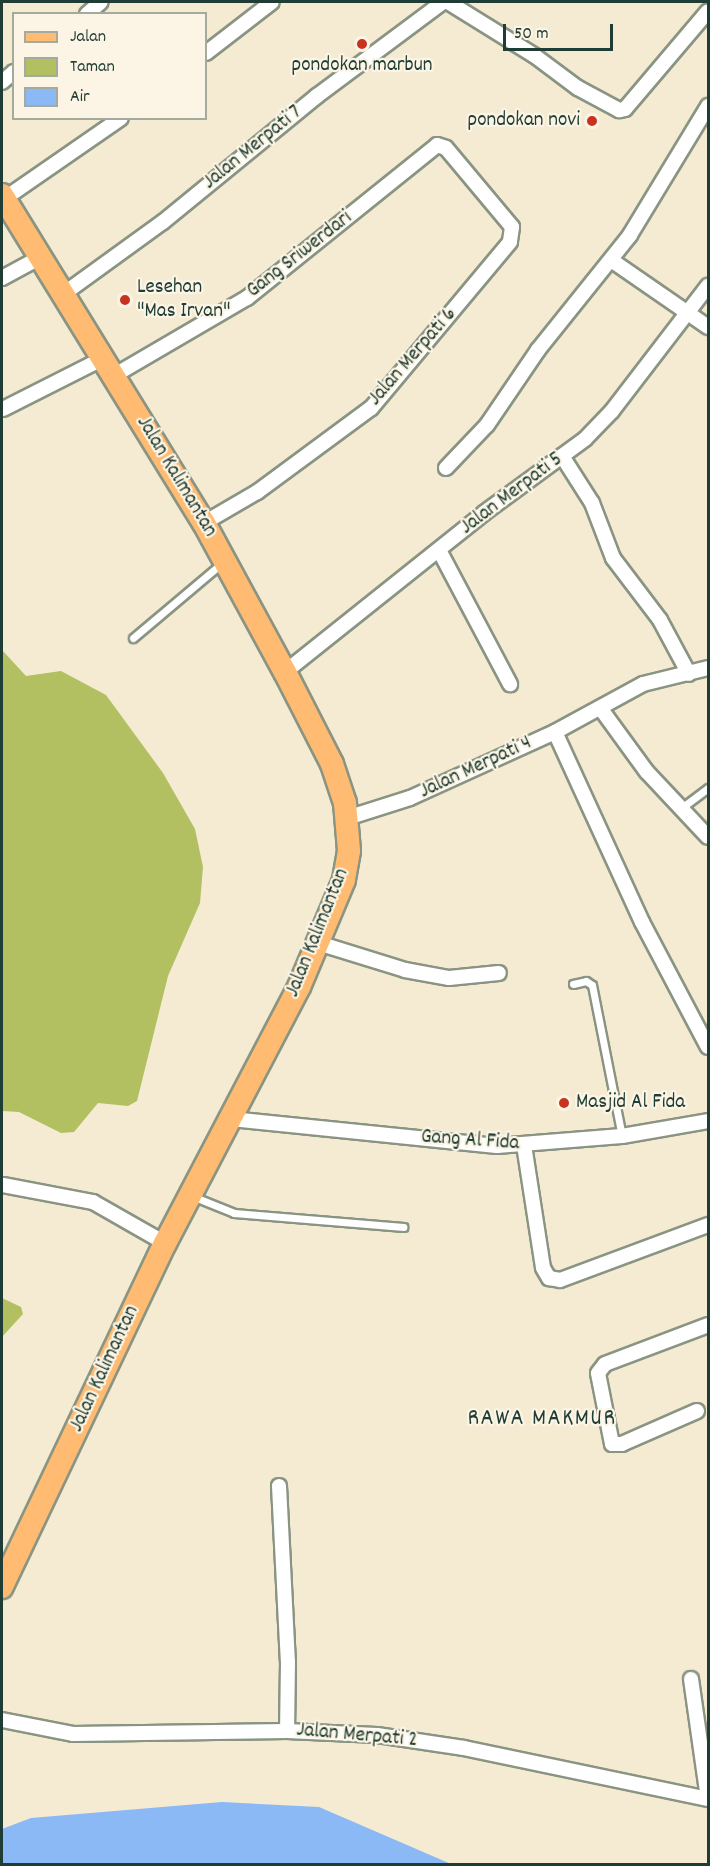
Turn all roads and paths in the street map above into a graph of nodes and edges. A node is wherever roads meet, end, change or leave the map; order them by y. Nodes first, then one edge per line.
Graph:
1 (101, 2) edge
2 (272, 2) edge
3 (443, 2) edge
4 (448, 2) edge
5 (708, 11) edge
6 (89, 12) edge
7 (207, 52) edge
8 (708, 106) edge
9 (118, 120) edge
10 (446, 148) joint
11 (3, 197) edge
12 (39, 258) junction
13 (611, 260) junction
14 (2, 278) edge
15 (708, 286) edge
16 (62, 295) junction
17 (687, 316) junction
18 (708, 327) edge
19 (110, 367) junction
20 (3, 409) dead end
21 (562, 456) junction
22 (446, 468) dead end
23 (204, 523) junction
24 (439, 550) junction
25 (224, 561) junction
26 (133, 638) dead end
27 (708, 668) edge
28 (285, 672) junction
29 (689, 674) junction
30 (510, 684) dead end
31 (601, 709) junction
32 (555, 732) junction
33 (708, 788) edge
34 (680, 809) junction
35 (347, 818) junction
36 (708, 837) edge
37 (318, 943) junction
38 (499, 973) dead end
39 (573, 984) dead end
40 (703, 1025) edge
41 (708, 1047) edge
42 (231, 1119) junction
43 (708, 1121) edge
44 (622, 1136) junction
45 (524, 1146) junction
46 (3, 1185) edge
47 (192, 1196) junction
48 (708, 1225) edge
49 (403, 1227) dead end
50 (165, 1243) junction
51 (708, 1325) edge
52 (697, 1411) dead end
53 (279, 1486) dead end
54 (2, 1587) edge
55 (691, 1679) dead end
56 (2, 1719) edge
57 (287, 1731) junction
58 (708, 1798) edge

1 - 6 street
2 - 7 street
3 - 16 street, Jalan Merpati 7
4 - 5 street
8 - 13 street
9 - 11 street
10 - 19 street, Gang Sriwerdari
10 - 23 street, Jalan Merpati 6
11 - 12 main road, Jalan Kalimantan
12 - 14 street
12 - 16 main road, Jalan Kalimantan
13 - 17 street
13 - 22 street
15 - 17 street, Jalan Merpati 5
16 - 19 main road, Jalan Kalimantan
17 - 18 street
17 - 21 street, Jalan Merpati 5
19 - 20 street, Gang Sriwerdari
19 - 23 main road, Jalan Kalimantan
21 - 24 street, Jalan Merpati 5
21 - 29 street
23 - 25 main road, Jalan Kalimantan
24 - 28 street, Jalan Merpati 5
24 - 30 street
25 - 26 lane
25 - 28 main road, Jalan Kalimantan
27 - 29 street, Jalan Merpati 4
28 - 35 main road, Jalan Kalimantan
29 - 31 street, Jalan Merpati 4
31 - 32 street, Jalan Merpati 4
31 - 34 street
32 - 35 street, Jalan Merpati 4
32 - 40 street
33 - 34 lane
34 - 36 street
35 - 37 main road, Jalan Kalimantan
37 - 38 street
37 - 42 main road, Jalan Kalimantan
39 - 44 lane
40 - 41 street
42 - 45 street, Gang Al Fida
42 - 47 main road, Jalan Kalimantan
43 - 44 street, Gang Al Fida
44 - 45 street, Gang Al Fida
45 - 48 street
46 - 50 street
47 - 49 lane
47 - 50 main road, Jalan Kalimantan
50 - 54 main road, Jalan Kalimantan
51 - 52 street
53 - 57 street
55 - 58 street
56 - 57 street, Jalan Merpati 2
57 - 58 street, Jalan Merpati 2

